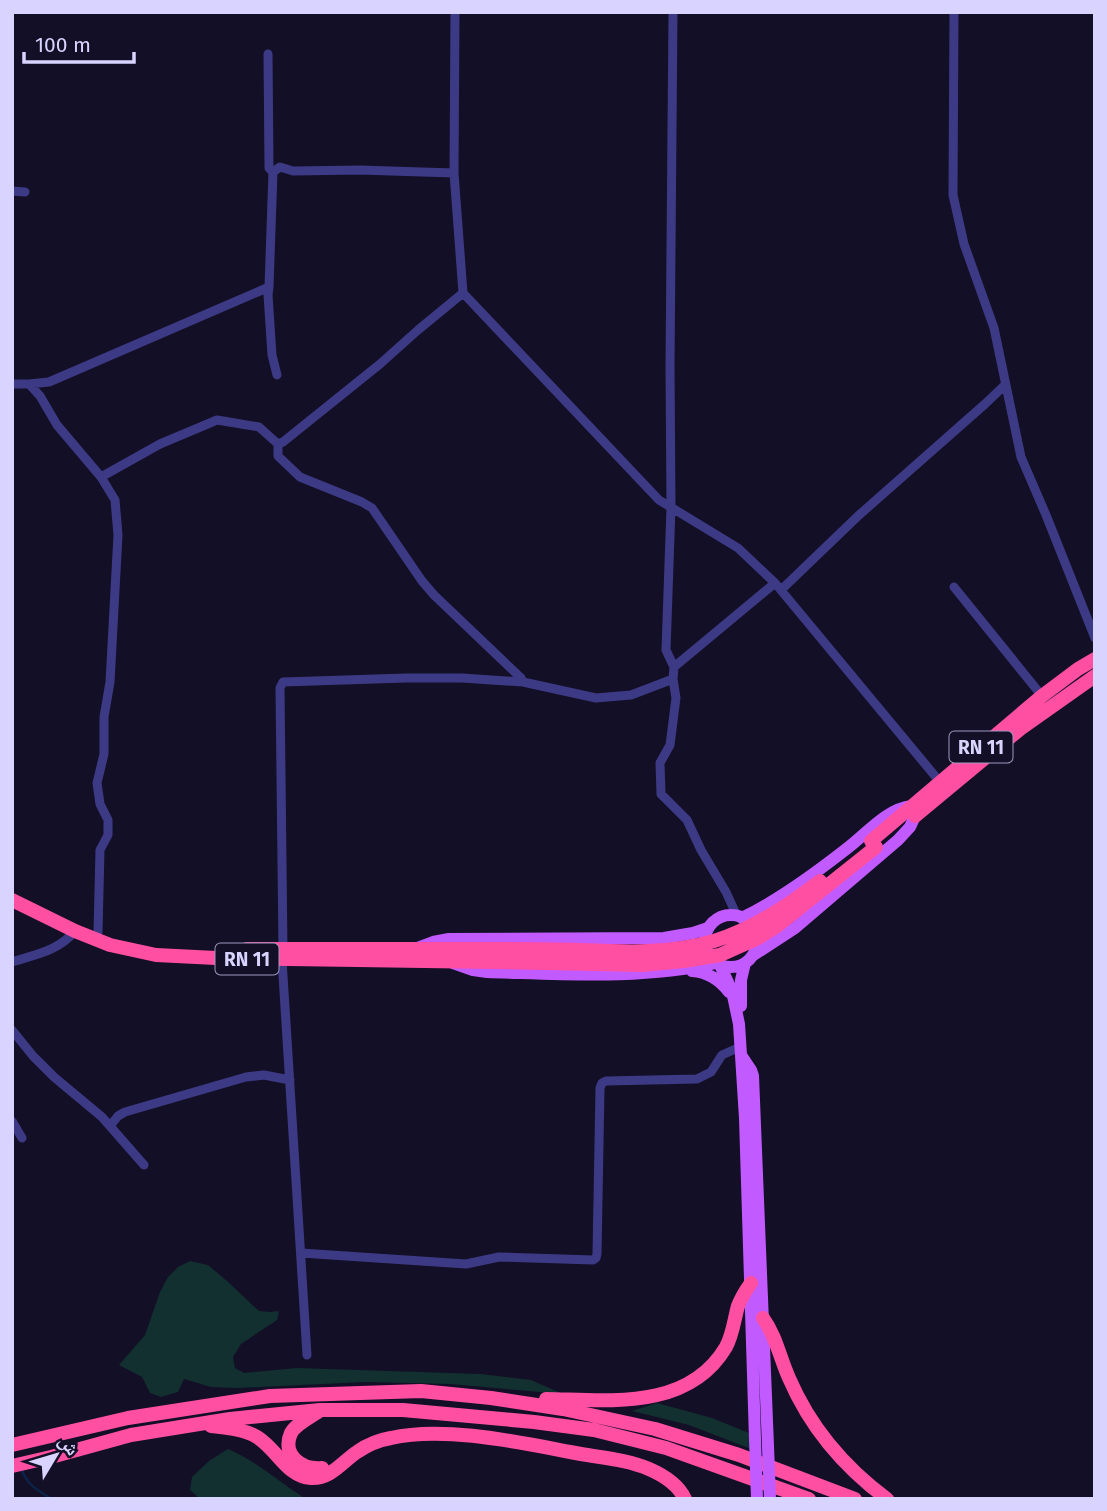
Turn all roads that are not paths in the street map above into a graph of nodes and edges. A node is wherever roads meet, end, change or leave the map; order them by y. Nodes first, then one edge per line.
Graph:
1 (455, 12) edge
2 (673, 12) edge
3 (954, 12) edge
4 (268, 54) dead end
5 (274, 169) junction
6 (454, 173) junction
7 (12, 191) edge
8 (25, 191) dead end
9 (269, 286) junction
10 (463, 293) junction
11 (277, 375) dead end
12 (12, 384) edge
13 (29, 384) junction
14 (1005, 385) junction
15 (278, 444) junction
16 (101, 477) junction
17 (671, 507) junction
18 (778, 586) junction
19 (954, 587) dead end
20 (1095, 638) edge
21 (1095, 659) edge
22 (674, 667) junction
23 (1095, 676) edge
24 (673, 679) junction
25 (523, 682) junction
26 (1042, 696) junction
27 (940, 782) junction
28 (913, 811) junction
29 (12, 890) edge
30 (12, 900) edge
31 (739, 917) junction
32 (708, 928) junction
33 (75, 931) junction
34 (97, 932) junction
35 (418, 948) junction
36 (282, 954) junction
37 (492, 956) junction
38 (749, 960) junction
39 (12, 962) edge
40 (452, 963) junction
41 (718, 964) junction
42 (681, 970) junction
43 (735, 1004) junction
44 (739, 1024) junction
45 (12, 1030) edge
46 (741, 1051) junction
47 (290, 1080) junction
48 (12, 1121) edge
49 (110, 1126) junction
50 (22, 1138) dead end
51 (144, 1165) dead end
52 (301, 1253) junction
53 (751, 1283) junction
54 (763, 1318) junction
55 (307, 1355) dead end
56 (491, 1398) junction
57 (320, 1410) junction
58 (199, 1424) junction
59 (12, 1445) edge
60 (12, 1466) edge
61 (772, 1492) edge
62 (685, 1499) edge
63 (691, 1499) edge
64 (757, 1499) edge
65 (792, 1499) edge
66 (809, 1499) edge
67 (855, 1499) edge
68 (887, 1499) edge

1 - 6 street
2 - 17 street
3 - 14 street
4 - 5 street
5 - 6 street
5 - 9 street
6 - 10 street
7 - 8 street
9 - 11 street
9 - 13 street
10 - 15 street
10 - 17 street
12 - 13 street
13 - 16 street
14 - 18 street
14 - 20 street
15 - 16 street
15 - 25 street
16 - 34 street
17 - 18 street
17 - 22 street
18 - 22 street
18 - 27 street
19 - 26 street
21 - 26 highway, RN 11
22 - 24 street
23 - 28 highway, RN 11
24 - 25 street
24 - 31 street
25 - 36 street
26 - 27 highway, RN 11
27 - 28 highway, RN 11
28 - 31 main road, RN 11
28 - 37 highway, RN 11, bridge
28 - 38 main road, RN 11
29 - 34 highway, RN 11
30 - 33 highway, RN 11
31 - 32 main road
31 - 38 main road
32 - 35 main road, RN 11
32 - 41 main road
33 - 36 highway, RN 11
33 - 39 street
34 - 36 highway, RN 11
35 - 36 highway, RN 11
35 - 37 highway, RN 11
36 - 40 highway, RN 11
36 - 47 street
37 - 40 highway, RN 11
38 - 41 main road
38 - 44 main road
40 - 42 main road, RN 11
41 - 42 main road, RN 11
41 - 43 main road
42 - 43 main road
43 - 44 main road
44 - 46 main road
45 - 49 street
46 - 52 street
46 - 53 main road
46 - 54 main road
47 - 49 street
47 - 52 street
48 - 50 street
49 - 51 street
52 - 55 street
53 - 56 highway
53 - 64 main road, bridge
54 - 61 main road, bridge
54 - 68 highway
56 - 59 highway
56 - 67 highway
57 - 58 highway
57 - 61 highway
57 - 63 highway
58 - 60 highway
58 - 62 highway
61 - 65 highway
61 - 66 highway

